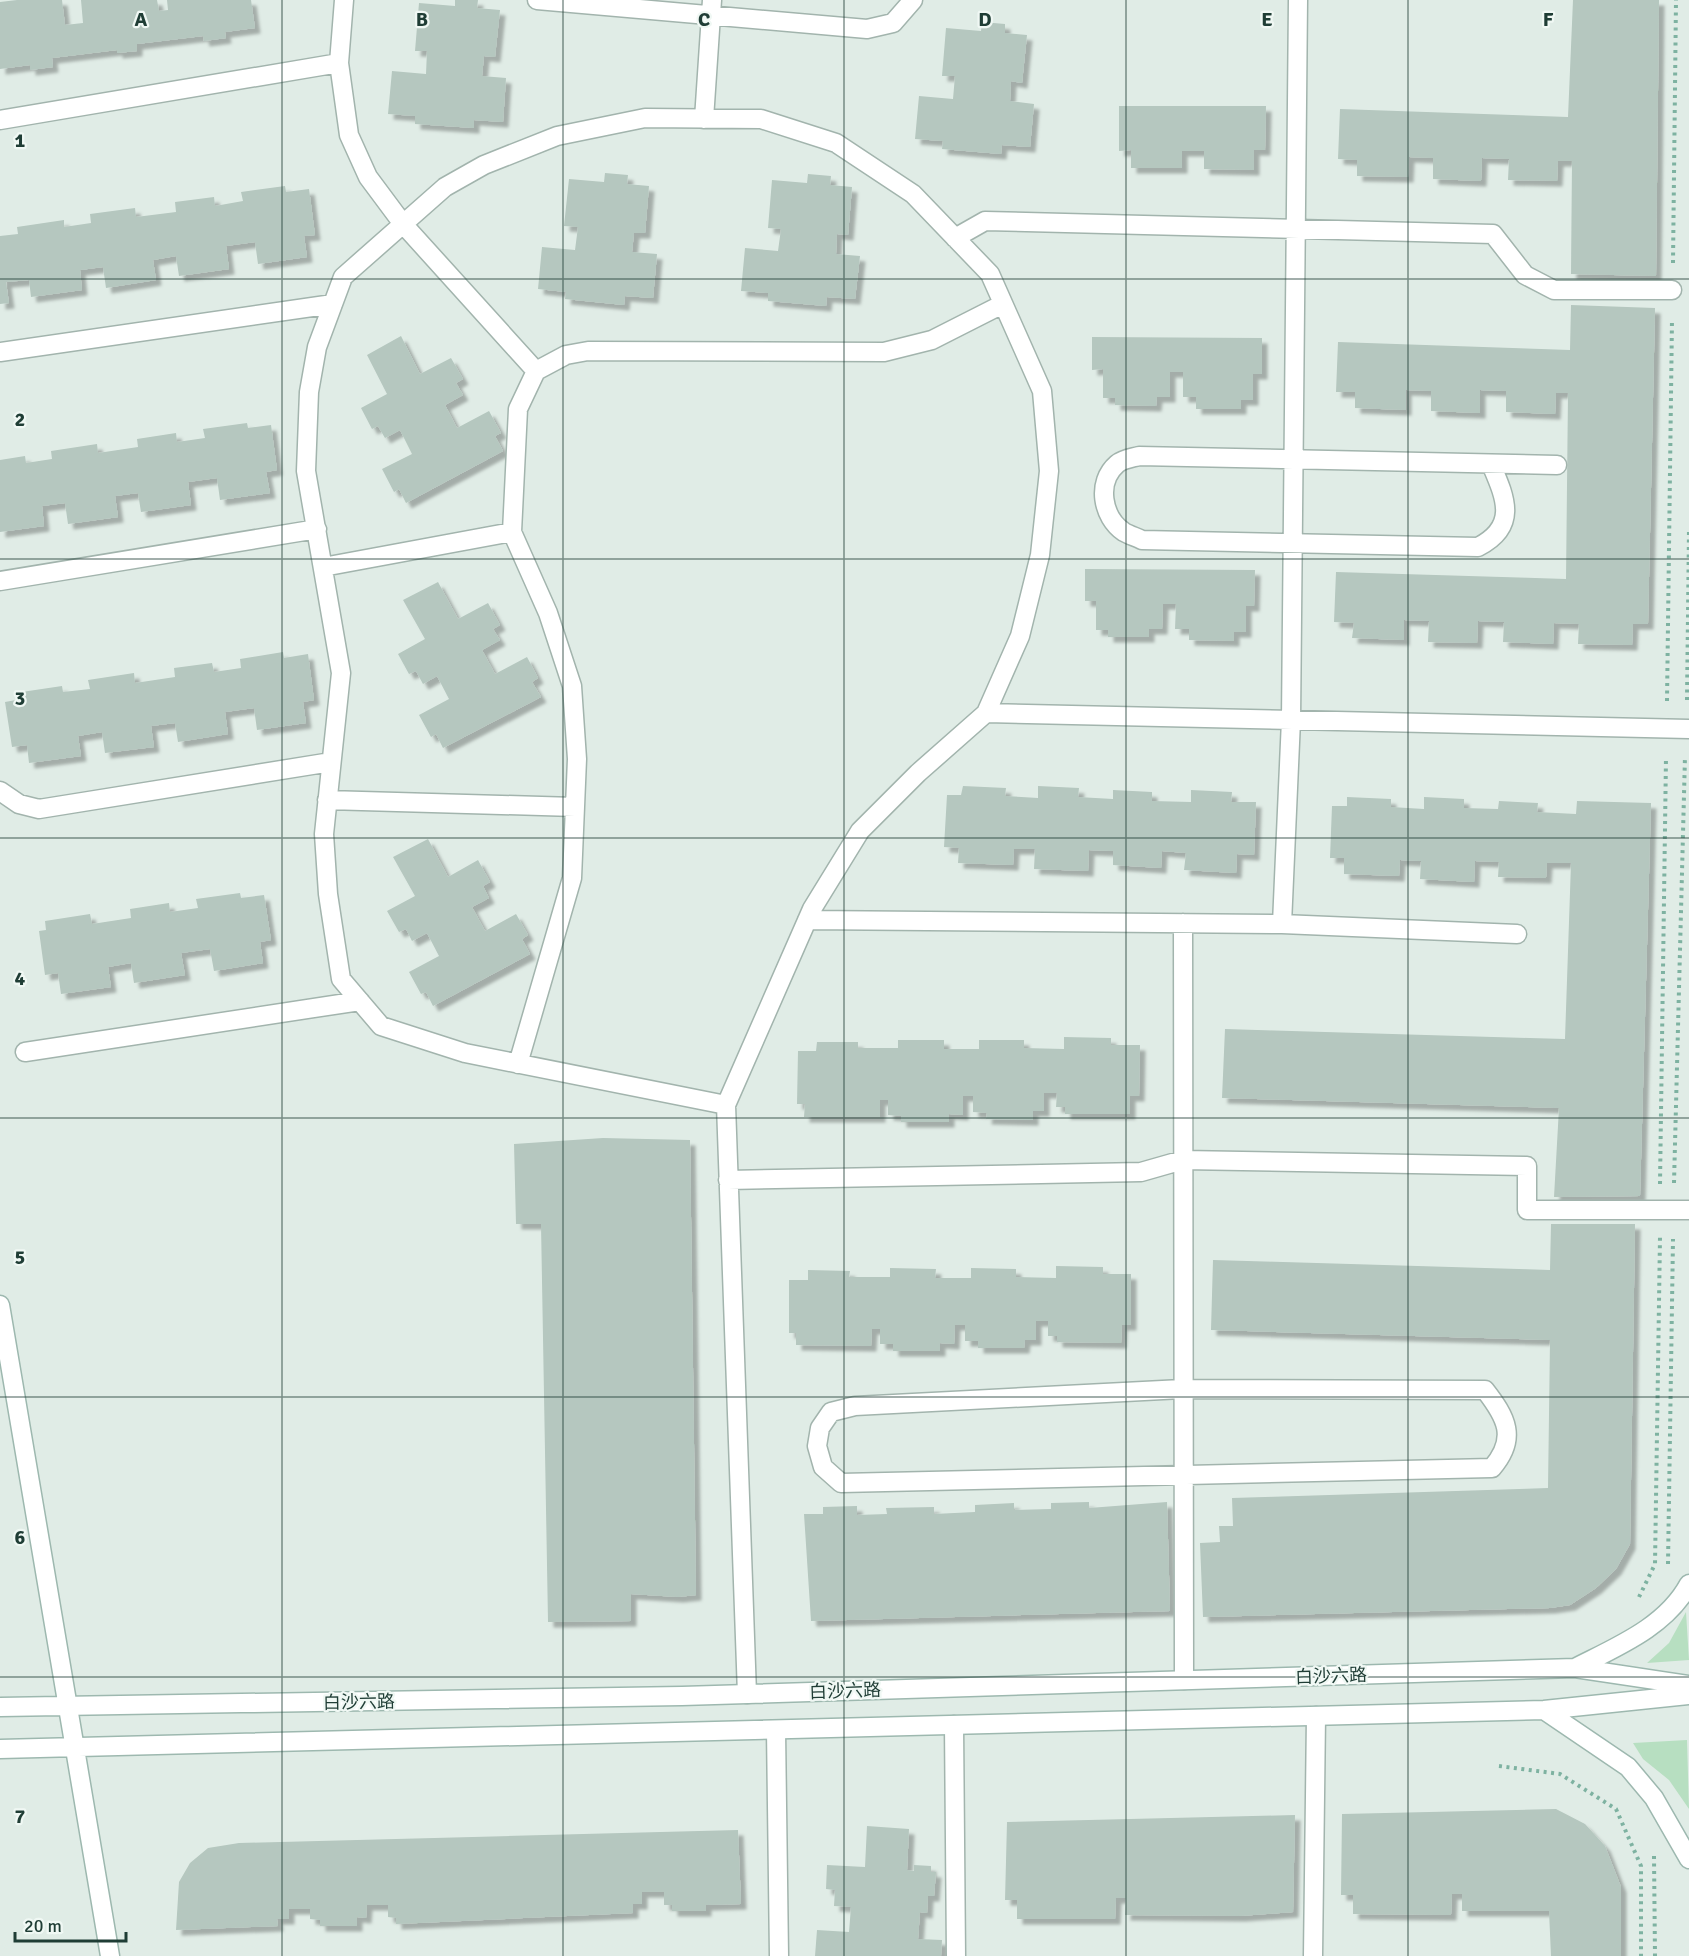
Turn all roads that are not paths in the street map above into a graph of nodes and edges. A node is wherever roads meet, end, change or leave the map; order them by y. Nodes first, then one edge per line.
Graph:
1 (344, 0) edge
2 (537, 0) edge
3 (913, 0) edge
4 (1298, 0) edge
5 (711, 8) edge
6 (339, 63) junction
7 (704, 119) junction
8 (0, 120) edge
9 (403, 224) junction
10 (1297, 229) junction
11 (955, 238) junction
12 (1672, 290) road end
13 (333, 304) junction
14 (1003, 304) junction
15 (0, 352) edge
16 (536, 371) junction
17 (1294, 459) junction
18 (1491, 464) junction
19 (1557, 465) dead end
20 (316, 529) junction
21 (512, 532) junction
22 (1293, 543) junction
23 (323, 567) junction
24 (0, 581) edge
25 (986, 712) junction
26 (1291, 720) junction
27 (1688, 729) edge
28 (331, 762) junction
29 (0, 791) edge
30 (327, 800) junction
31 (575, 807) junction
32 (807, 920) junction
33 (1183, 923) junction
34 (1282, 924) junction
35 (1517, 934) dead end
36 (360, 1001) junction
37 (25, 1052) dead end
38 (518, 1064) junction
39 (726, 1105) junction
40 (1183, 1160) junction
41 (728, 1179) junction
42 (1674, 1210) edge
43 (0, 1305) edge
44 (1182, 1389) junction
45 (1182, 1474) junction
46 (1689, 1584) edge
47 (1575, 1668) junction
48 (1184, 1680) junction
49 (1689, 1685) edge
50 (747, 1694) junction
51 (1689, 1695) edge
52 (69, 1706) junction
53 (0, 1707) edge
54 (1544, 1710) junction
55 (1316, 1716) junction
56 (954, 1725) junction
57 (776, 1730) junction
58 (76, 1747) junction
59 (0, 1749) edge
60 (1689, 1859) edge
61 (110, 1956) edge
62 (779, 1956) edge
63 (956, 1956) edge
64 (1313, 1956) edge

1 - 6 street
2 - 5 street
3 - 5 street
4 - 10 street
5 - 7 street
6 - 8 street
6 - 9 street
7 - 9 street
7 - 11 street
9 - 13 street
9 - 16 street
10 - 11 street
10 - 12 street
10 - 17 street
11 - 14 street
13 - 15 street
13 - 20 street
14 - 16 street
14 - 25 street
16 - 21 street
17 - 18 street
17 - 22 street
17 - 22 street
18 - 19 street
18 - 22 street
20 - 23 street
20 - 24 street
21 - 23 street
21 - 31 street
22 - 26 street
23 - 28 street
25 - 26 street
25 - 32 street
26 - 27 street
26 - 34 street
28 - 29 street
28 - 30 street
30 - 31 street
30 - 36 street
31 - 38 street
32 - 33 street
32 - 39 street
33 - 34 street
33 - 40 street
34 - 35 street
36 - 37 street
36 - 38 street
38 - 39 street
39 - 41 street
40 - 41 street
40 - 42 street
40 - 44 street
41 - 50 street
43 - 52 street
44 - 45 street
44 - 45 street
44 - 45 street
45 - 48 street
46 - 47 street
47 - 48 street, 白沙六路
47 - 49 street, 白沙六路
48 - 50 street, 白沙六路
50 - 52 street, 白沙六路
51 - 54 street, 白沙六路
52 - 53 street, 白沙六路
52 - 58 street
54 - 55 street, 白沙六路
54 - 60 street
55 - 56 street, 白沙六路
55 - 64 street
56 - 57 street, 白沙六路
56 - 63 street
57 - 58 street, 白沙六路
57 - 62 street
58 - 59 street, 白沙六路
58 - 61 street

